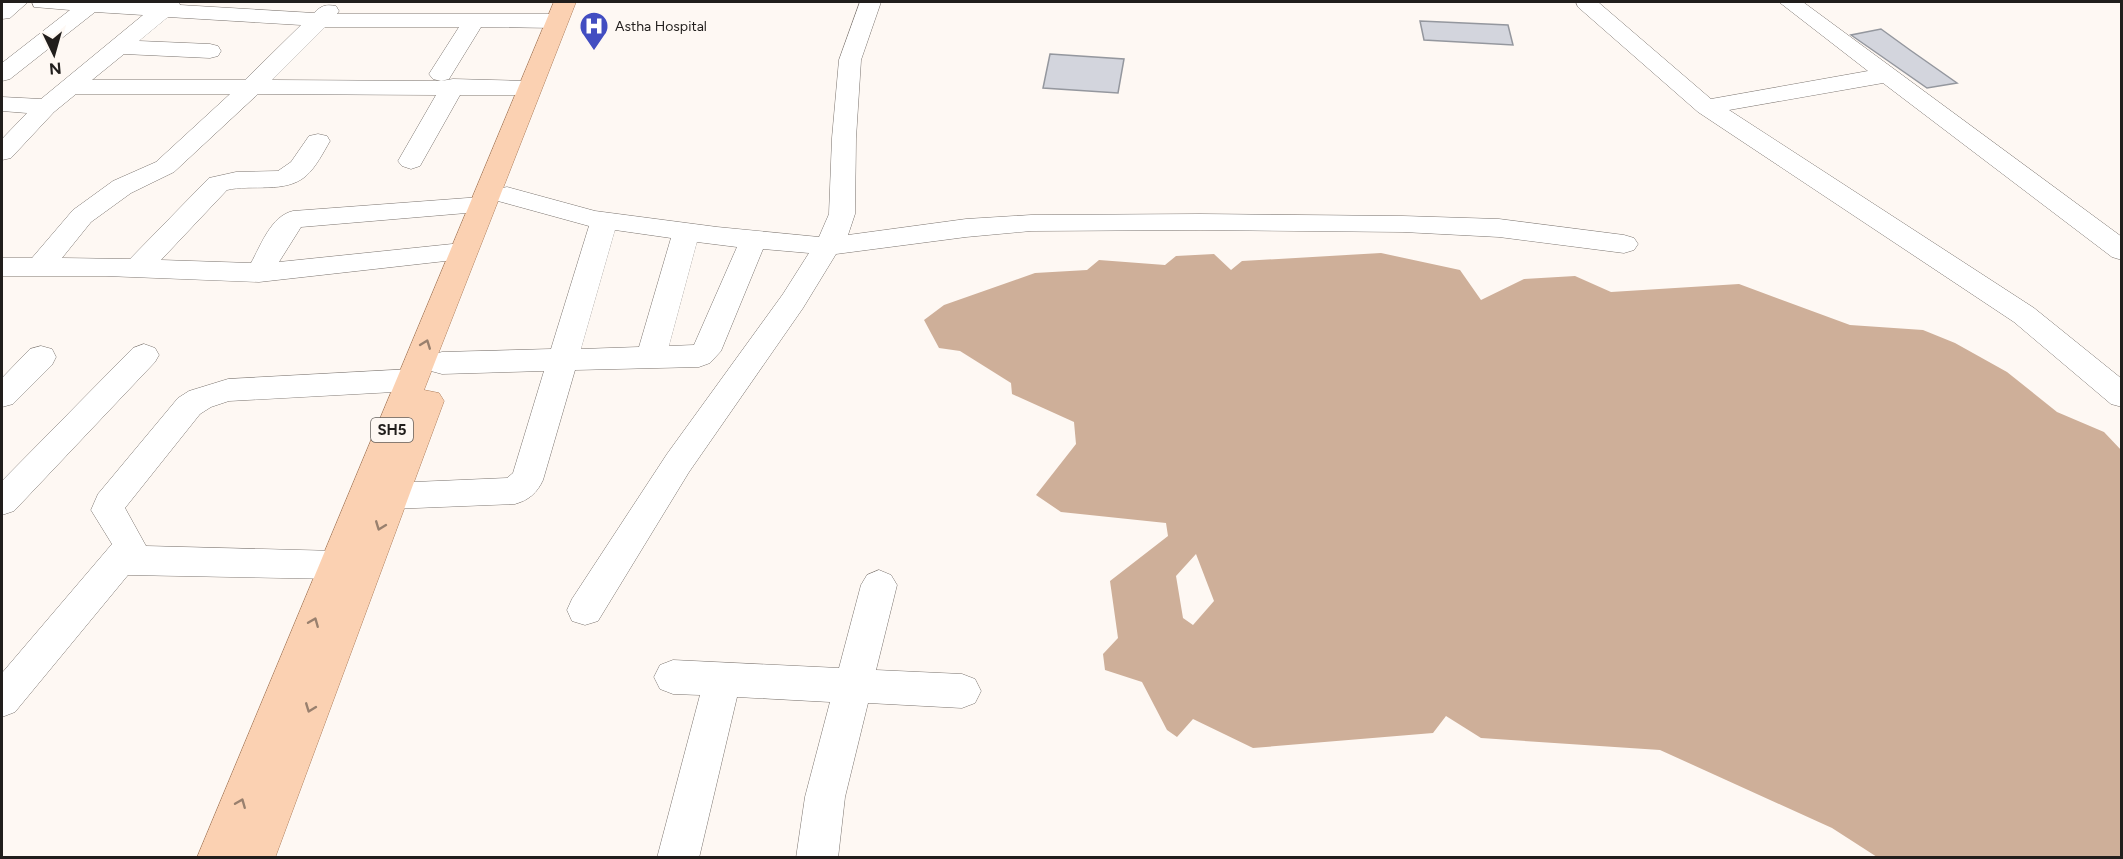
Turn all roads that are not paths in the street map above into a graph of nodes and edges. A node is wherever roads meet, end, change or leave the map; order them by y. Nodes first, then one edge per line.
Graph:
1 (17, 2) edge
2 (42, 2) edge
3 (50, 2) edge
4 (297, 2) edge
5 (338, 2) edge
6 (870, 2) edge
7 (1586, 2) edge
8 (1790, 2) edge
9 (93, 3) edge
10 (167, 6) edge
11 (568, 8) edge
12 (2, 13) edge
13 (279, 19) junction
14 (318, 20) junction
15 (474, 21) junction
16 (118, 47) junction
17 (210, 51) dead end
18 (2, 74) edge
19 (1887, 75) junction
20 (447, 80) junction
21 (71, 87) junction
22 (251, 88) junction
23 (529, 88) junction
24 (2, 104) edge
25 (46, 107) junction
26 (1706, 107) junction
27 (318, 141) dead end
28 (2, 153) edge
29 (411, 161) dead end
30 (494, 200) junction
31 (604, 221) junction
32 (686, 232) junction
33 (754, 239) junction
34 (1624, 244) dead end
35 (826, 246) junction
36 (2121, 251) edge
37 (462, 252) junction
38 (2, 267) edge
39 (39, 267) junction
40 (137, 268) junction
41 (260, 273) junction
42 (144, 355) dead end
43 (41, 357) dead end
44 (651, 358) junction
45 (562, 360) junction
46 (442, 363) junction
47 (412, 380) junction
48 (2120, 392) edge
49 (2, 396) edge
50 (391, 496) junction
51 (2, 502) edge
52 (119, 560) junction
53 (337, 565) junction
54 (879, 585) dead end
55 (585, 610) dead end
56 (673, 677) dead end
57 (723, 679) junction
58 (853, 685) junction
59 (962, 691) dead end
60 (2, 700) edge
61 (219, 858) edge
62 (253, 858) edge
63 (678, 858) edge
64 (817, 858) edge

1 - 12 street
2 - 3 street
3 - 9 street
4 - 13 street
5 - 14 street
6 - 35 street
7 - 26 street
8 - 19 street
9 - 10 street
9 - 18 street
10 - 13 street
10 - 16 street
11 - 15 street
11 - 23 main road, SH5
11 - 30 main road, SH5
13 - 14 street
14 - 15 street
14 - 22 street
15 - 20 street
16 - 17 street
16 - 21 street
19 - 26 street
19 - 36 street
20 - 22 street
20 - 23 street
20 - 29 street
21 - 22 street
21 - 25 street
22 - 39 street
23 - 30 main road, SH5
24 - 25 street
25 - 28 street
26 - 48 street
27 - 40 street
30 - 31 street
30 - 37 main road, SH5
30 - 41 street
30 - 46 main road, SH5
31 - 32 street
31 - 45 street
32 - 33 street
32 - 44 street
33 - 35 street
33 - 44 street
34 - 35 street
35 - 55 street
37 - 41 street
47 -> 37 main road, SH5
38 - 39 street
39 - 40 street
40 - 41 street
42 - 51 street
43 - 49 street
44 - 45 street
45 - 46 street
45 - 50 street
46 - 50 main road, SH5
47 - 52 street
47 - 53 main road, SH5
50 -> 62 main road, SH5
52 - 53 street
52 - 60 street
61 -> 53 main road, SH5
54 - 58 street
56 - 57 street
57 - 58 street
57 - 63 street
58 - 59 street
58 - 64 street

